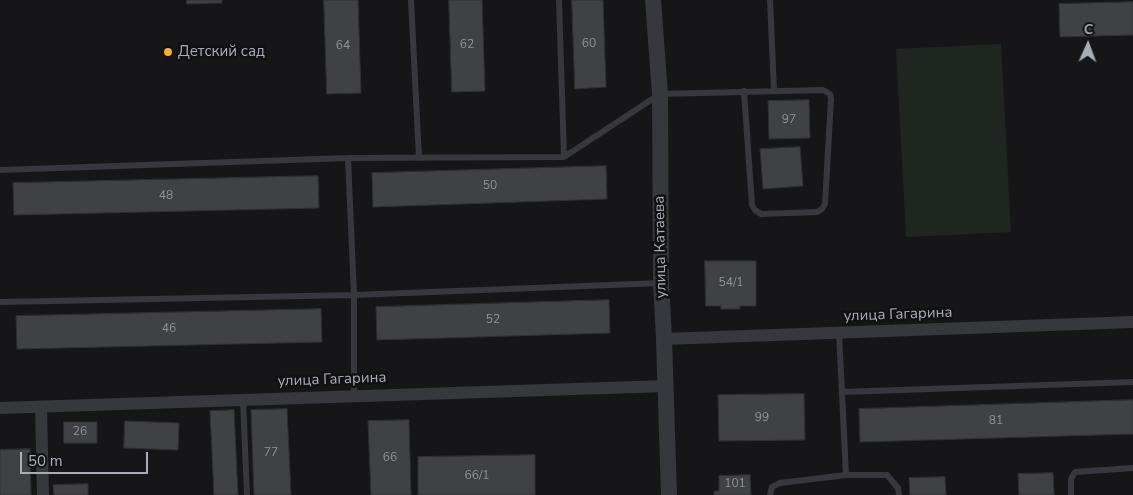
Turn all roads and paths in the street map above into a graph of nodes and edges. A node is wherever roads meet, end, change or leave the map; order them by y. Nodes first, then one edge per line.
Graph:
1 (411, 0) edge
2 (559, 0) edge
3 (653, 0) edge
4 (770, 0) edge
5 (774, 90) junction
6 (744, 91) junction
7 (660, 94) junction
8 (564, 157) junction
9 (348, 158) junction
10 (419, 158) junction
11 (0, 170) edge
12 (660, 283) junction
13 (354, 295) junction
14 (0, 302) edge
15 (1133, 322) edge
16 (839, 333) junction
17 (664, 338) junction
18 (1133, 382) edge
19 (666, 386) junction
20 (842, 392) junction
21 (354, 395) junction
22 (243, 399) junction
23 (41, 407) junction
24 (0, 408) edge
25 (1133, 468) edge
26 (846, 475) junction
27 (43, 495) edge
28 (247, 495) edge
29 (669, 495) edge
30 (770, 495) edge
31 (899, 495) edge
32 (1071, 495) edge

1 - 10 lane
2 - 8 lane
3 - 7 street, улица Катаева
4 - 5 lane
5 - 6 lane
5 - 6 lane
6 - 7 lane
7 - 8 lane
7 - 12 street, улица Катаева
8 - 10 lane
9 - 10 lane
9 - 11 lane
9 - 13 lane
12 - 13 lane
12 - 17 street, улица Катаева
13 - 14 lane
13 - 21 lane
15 - 16 street, улица Гагарина
16 - 17 street, улица Гагарина
16 - 20 lane
17 - 19 street, улица Катаева
18 - 20 lane
19 - 21 street, улица Гагарина
19 - 29 street, улица Катаева
20 - 26 lane
21 - 22 street, улица Гагарина
22 - 23 street, улица Гагарина
22 - 28 lane
23 - 24 street, улица Гагарина
23 - 27 street
25 - 32 lane
26 - 30 lane
26 - 31 lane

